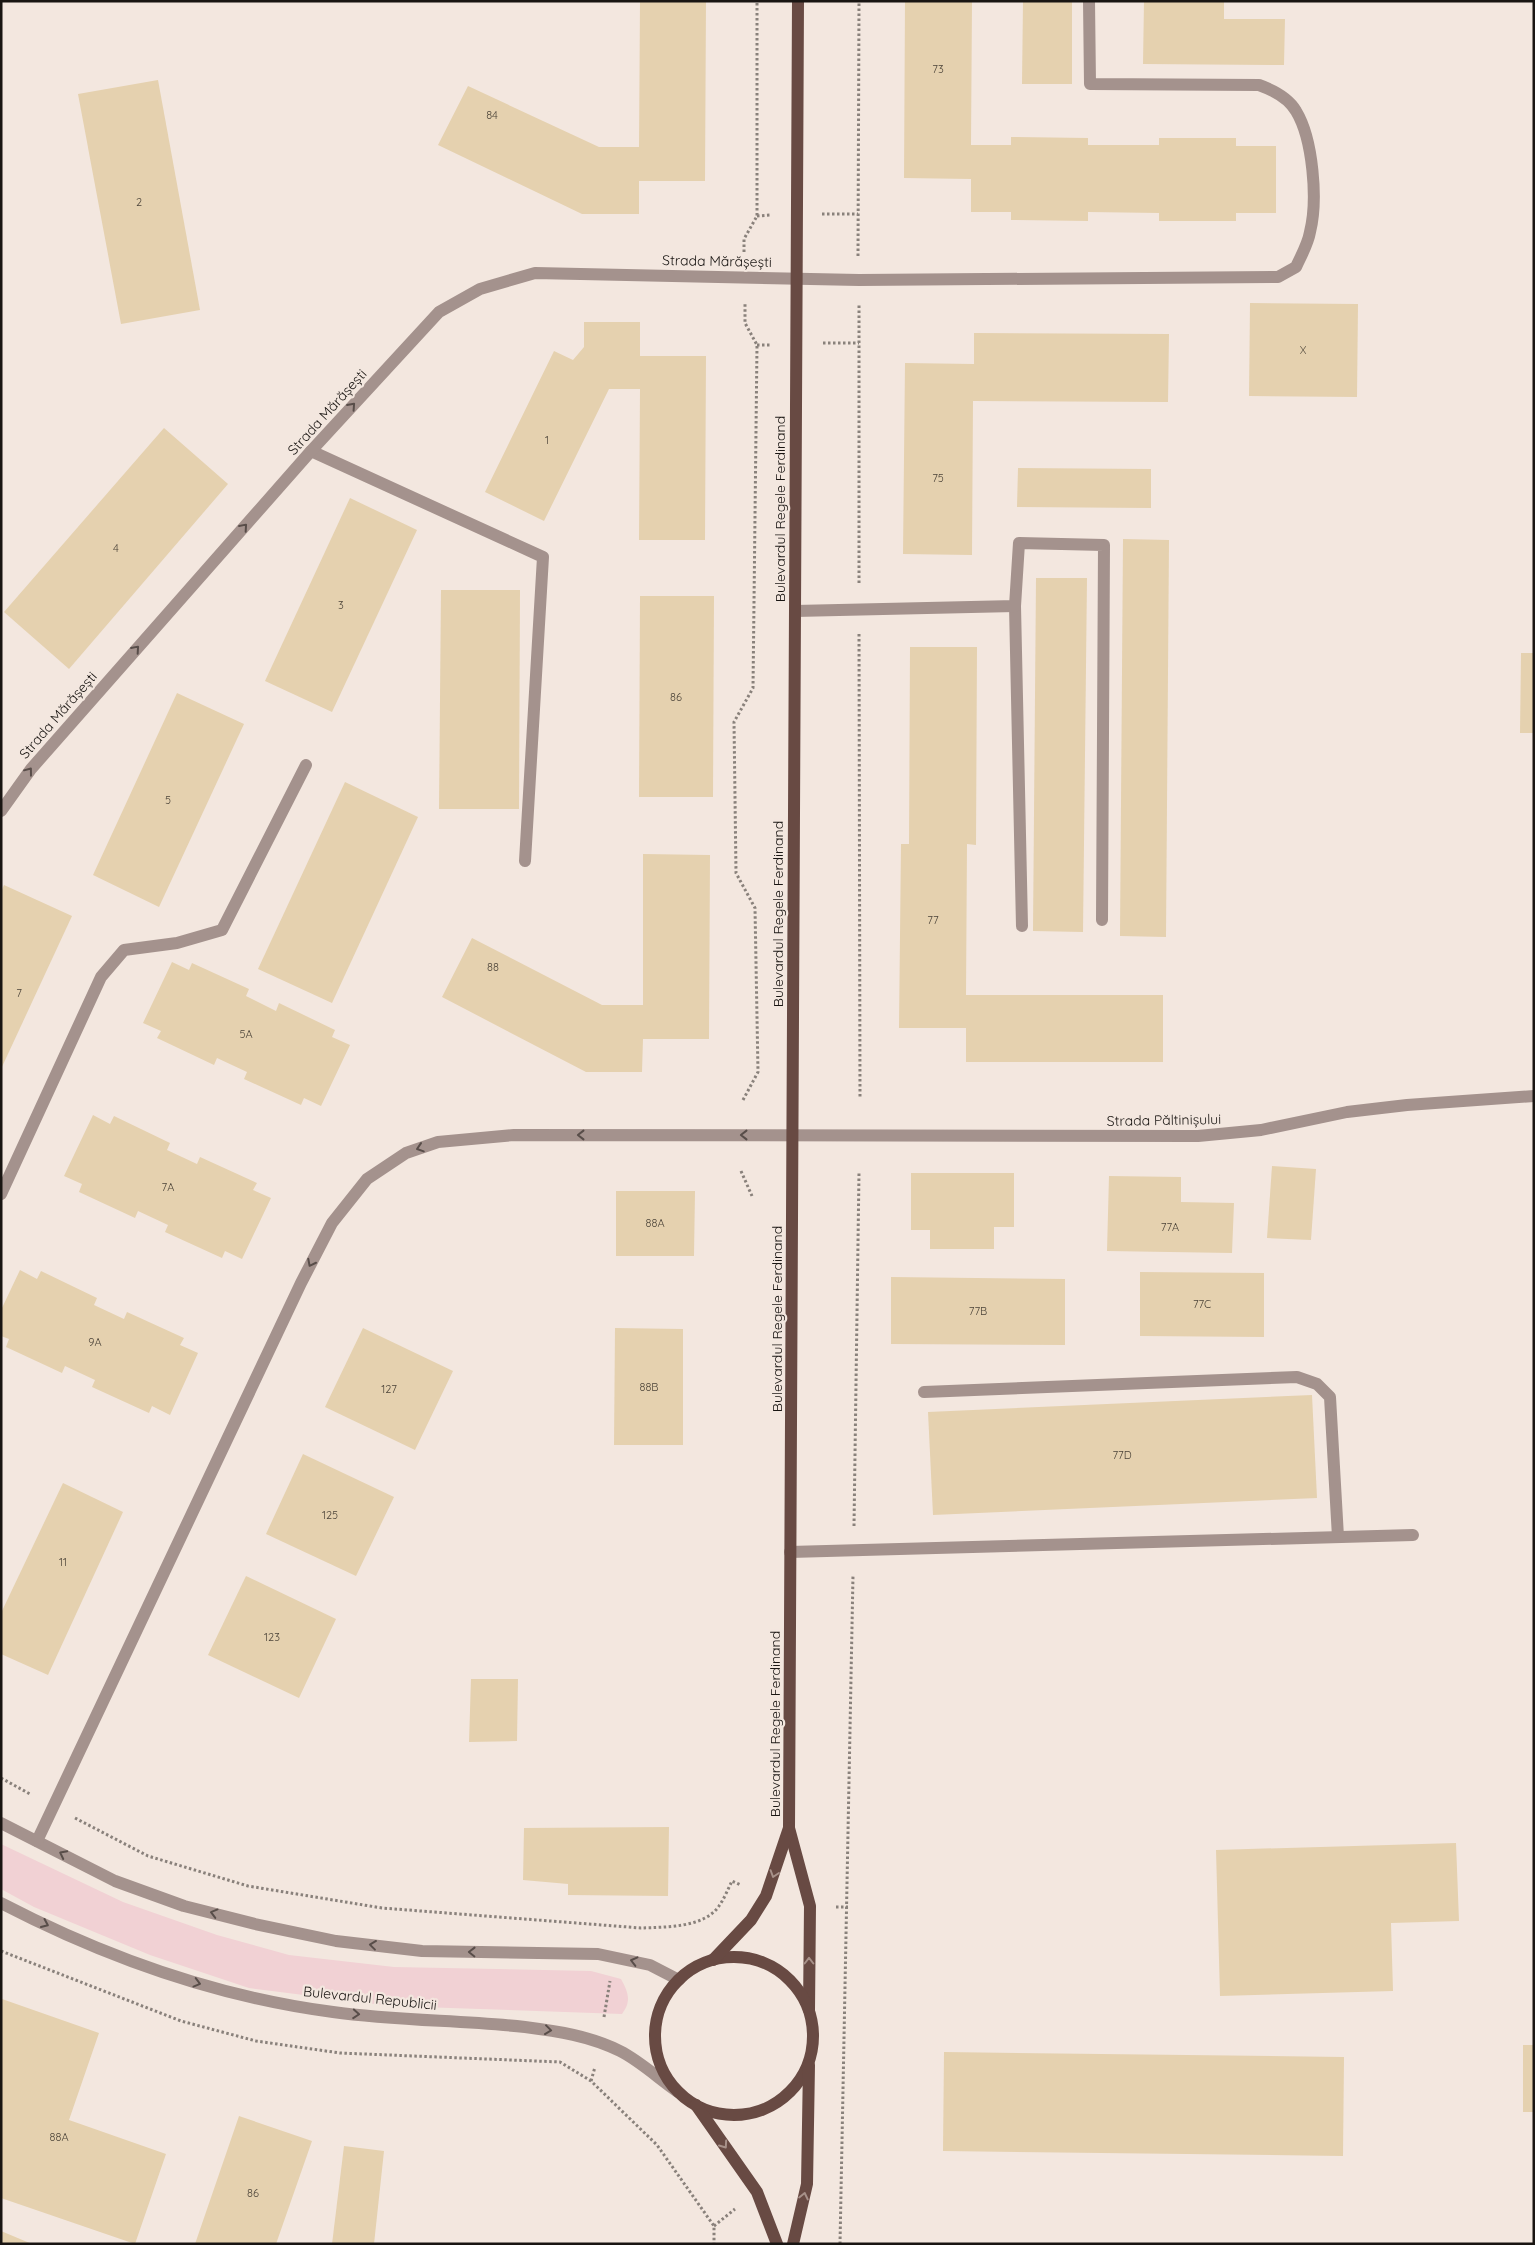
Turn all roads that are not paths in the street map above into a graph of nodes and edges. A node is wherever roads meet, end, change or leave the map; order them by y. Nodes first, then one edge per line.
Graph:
1 (798, 1) edge
2 (1089, 1) edge
3 (797, 278) junction
4 (311, 451) junction
5 (1015, 606) junction
6 (795, 611) junction
7 (306, 765) dead end
8 (1, 811) edge
9 (525, 861) dead end
10 (1102, 920) dead end
11 (1022, 926) dead end
12 (1534, 1096) edge
13 (792, 1136) junction
14 (6, 1170) edge
15 (1, 1194) edge
16 (924, 1392) dead end
17 (1413, 1536) dead end
18 (1338, 1538) junction
19 (790, 1552) junction
20 (1, 1823) edge
21 (789, 1828) junction
22 (37, 1841) junction
23 (1, 1904) edge
24 (713, 1960) junction
25 (679, 1980) junction
26 (809, 2010) junction
27 (809, 2062) junction
28 (678, 2092) junction
29 (696, 2105) junction
30 (778, 2244) edge
31 (793, 2244) edge

1 - 3 main road, Bulevardul Regele Ferdinand
2 - 3 street, Strada Mărășești
4 -> 3 street, Strada Mărășești
3 - 6 main road, Bulevardul Regele Ferdinand
8 -> 4 street, Strada Mărășești
4 - 9 street
5 - 6 street
5 - 10 street
5 - 11 street
6 - 13 main road, Bulevardul Regele Ferdinand
7 - 14 street
12 - 13 street, Strada Păltinișului
13 - 19 main road, Bulevardul Regele Ferdinand
13 -> 22 street, Strada Păltinișului
14 - 15 street
16 - 18 street
17 - 18 street
18 - 19 street
19 - 21 main road, Bulevardul Regele Ferdinand
20 - 22 street
21 -> 24 main road, Bulevardul Regele Ferdinand
26 -> 21 main road, Bulevardul Regele Ferdinand
25 -> 22 street
23 -> 28 street, Bulevardul Republicii
24 - 25 main road
24 - 26 main road
25 - 28 main road
26 - 27 main road
27 - 29 main road
31 -> 27 main road
28 - 29 main road
29 -> 30 main road

